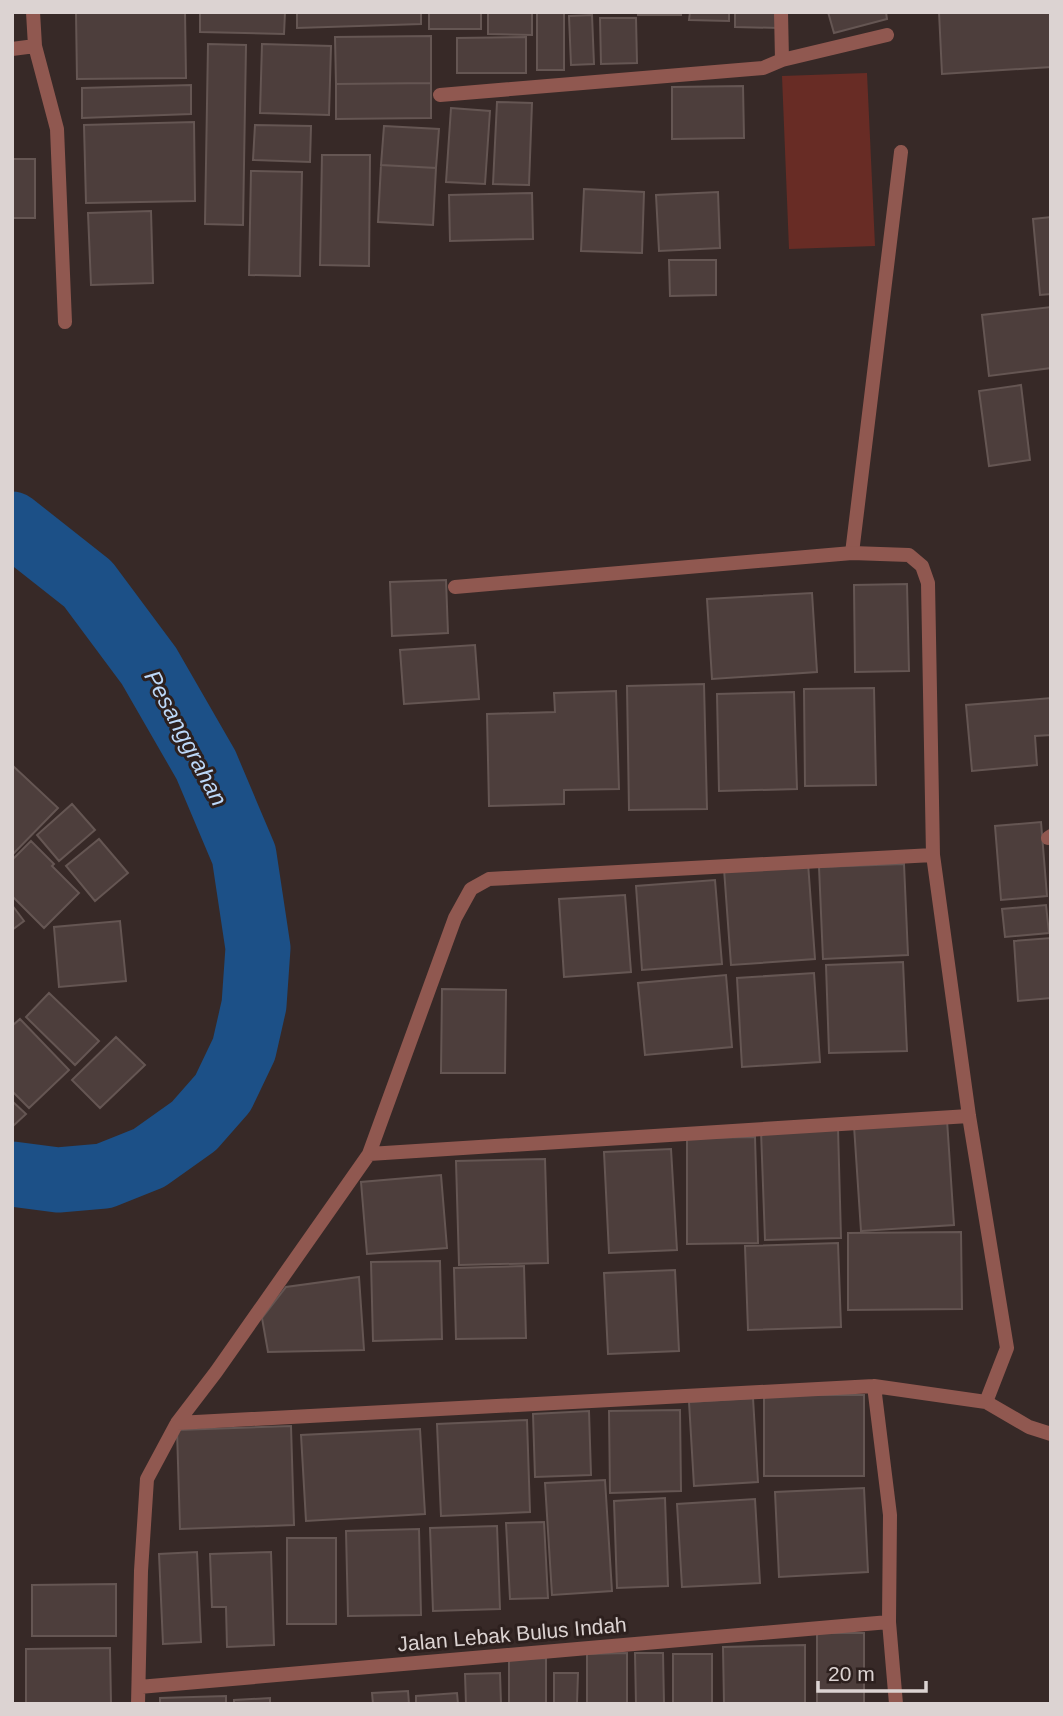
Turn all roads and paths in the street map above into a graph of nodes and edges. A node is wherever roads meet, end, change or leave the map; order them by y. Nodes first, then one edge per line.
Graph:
1 (33, 12) edge
2 (781, 12) edge
3 (887, 35) dead end
4 (35, 46) junction
5 (12, 49) edge
6 (782, 60) junction
7 (440, 95) dead end
8 (901, 152) dead end
9 (65, 323) dead end
10 (852, 553) junction
11 (455, 587) dead end
12 (933, 855) junction
13 (969, 1116) junction
14 (369, 1154) junction
15 (874, 1386) junction
16 (986, 1402) junction
17 (177, 1423) junction
18 (1051, 1434) edge
19 (889, 1622) junction
20 (139, 1687) junction
21 (138, 1704) edge
22 (896, 1704) edge

1 - 4 street
2 - 6 street
3 - 6 street
4 - 5 street
4 - 9 street
6 - 7 street
8 - 10 street
10 - 11 street
10 - 12 street
12 - 13 street
12 - 14 street
13 - 14 street
13 - 16 street
14 - 17 street
15 - 16 street
15 - 17 street
15 - 19 street
16 - 18 street
17 - 20 street
19 - 20 street, Jalan Lebak Bulus Indah
19 - 22 street
20 - 21 street

